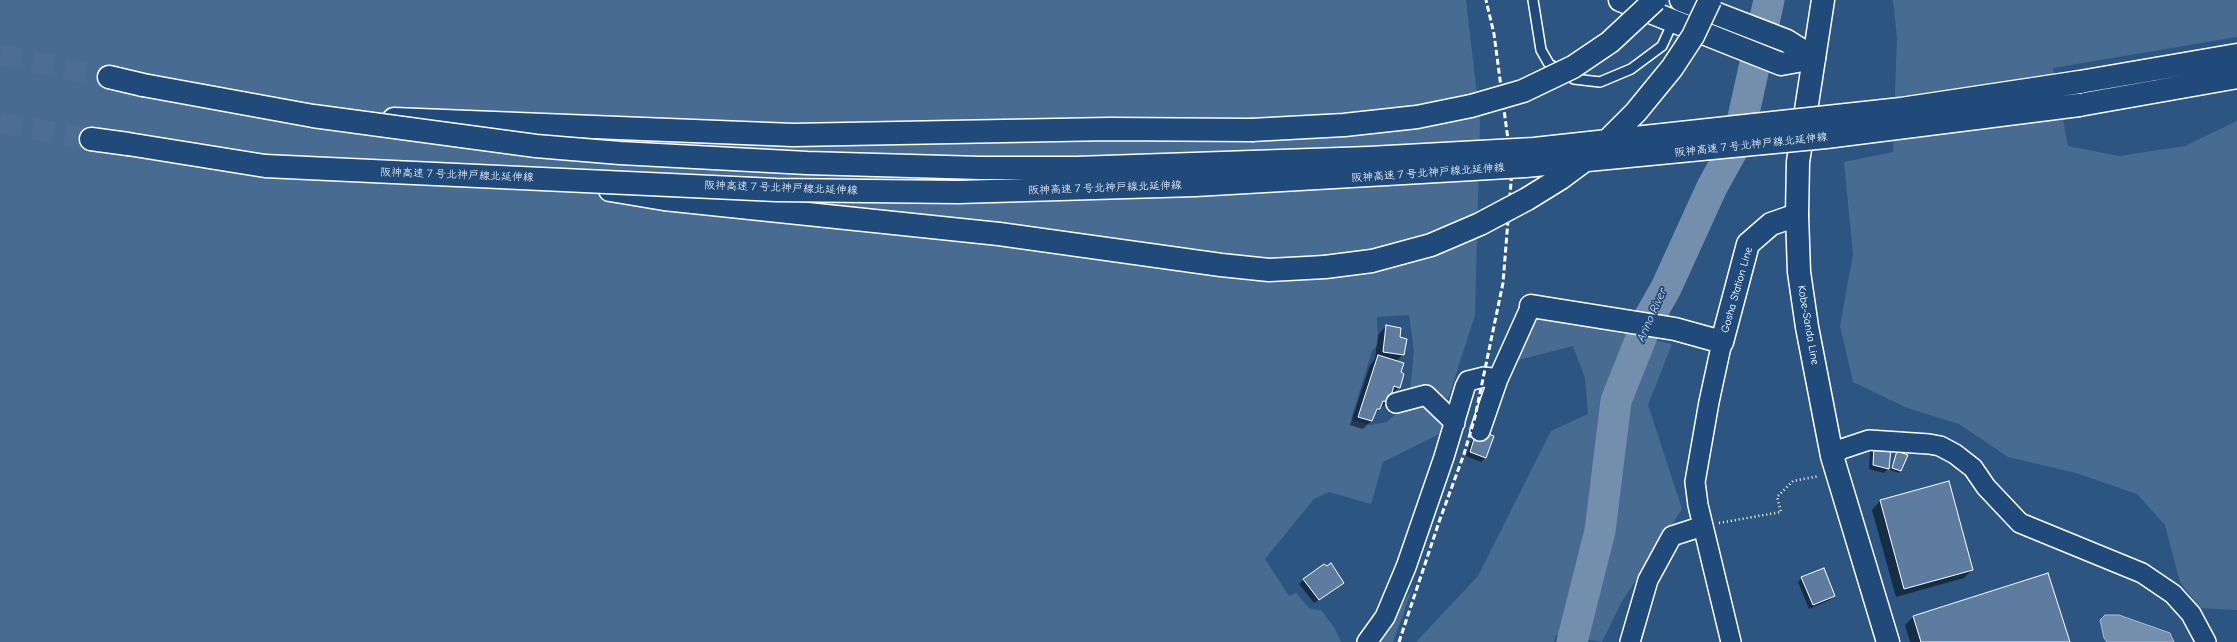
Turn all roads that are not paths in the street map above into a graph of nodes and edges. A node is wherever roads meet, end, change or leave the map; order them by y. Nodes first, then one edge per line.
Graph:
1 (1533, 0) edge
2 (1620, 0) edge
3 (1655, 0) edge
4 (1684, 0) edge
5 (1823, 0) edge
6 (1712, 7) edge
7 (1673, 22) junction
8 (2237, 55) edge
9 (1814, 58) junction
10 (109, 76) tunnel mouth
11 (2237, 77) edge
12 (313, 116) junction
13 (91, 139) tunnel mouth
14 (546, 178) junction
15 (1797, 214) junction
16 (1531, 306) joint
17 (1722, 342) junction
18 (1498, 379) junction
19 (1396, 403) dead end
20 (1454, 423) junction
21 (1480, 431) dead end
22 (1835, 465) junction
23 (1703, 526) junction
24 (1367, 642) edge
25 (1630, 642) edge
26 (1731, 642) edge
27 (1888, 642) edge
28 (2206, 642) edge

1 - 7 lane
2 - 7 main road
3 - 12 main road, bridge
4 - 6 main road
5 - 9 main road, Kobe-Sanda Line
6 - 9 main road
6 - 14 main road, bridge
7 - 9 main road
8 - 12 main road, 阪神高速７号北神戸線北延伸線, bridge
9 - 15 main road, Kobe-Sanda Line
10 - 12 main road, 阪神高速７号北神戸線北延伸線, bridge
11 - 14 main road, 阪神高速７号北神戸線北延伸線, bridge
13 - 14 main road, 阪神高速７号北神戸線北延伸線, bridge
15 - 17 main road, Gosha Station Line
15 - 22 main road, Kobe-Sanda Line
16 - 17 main road, Gosha Station Line
16 - 18 street
17 - 23 street
18 - 20 street
18 - 21 street
19 - 20 street
20 - 24 street
22 - 27 main road, Kobe-Sanda Line
22 - 28 street
23 - 25 street
23 - 26 street

